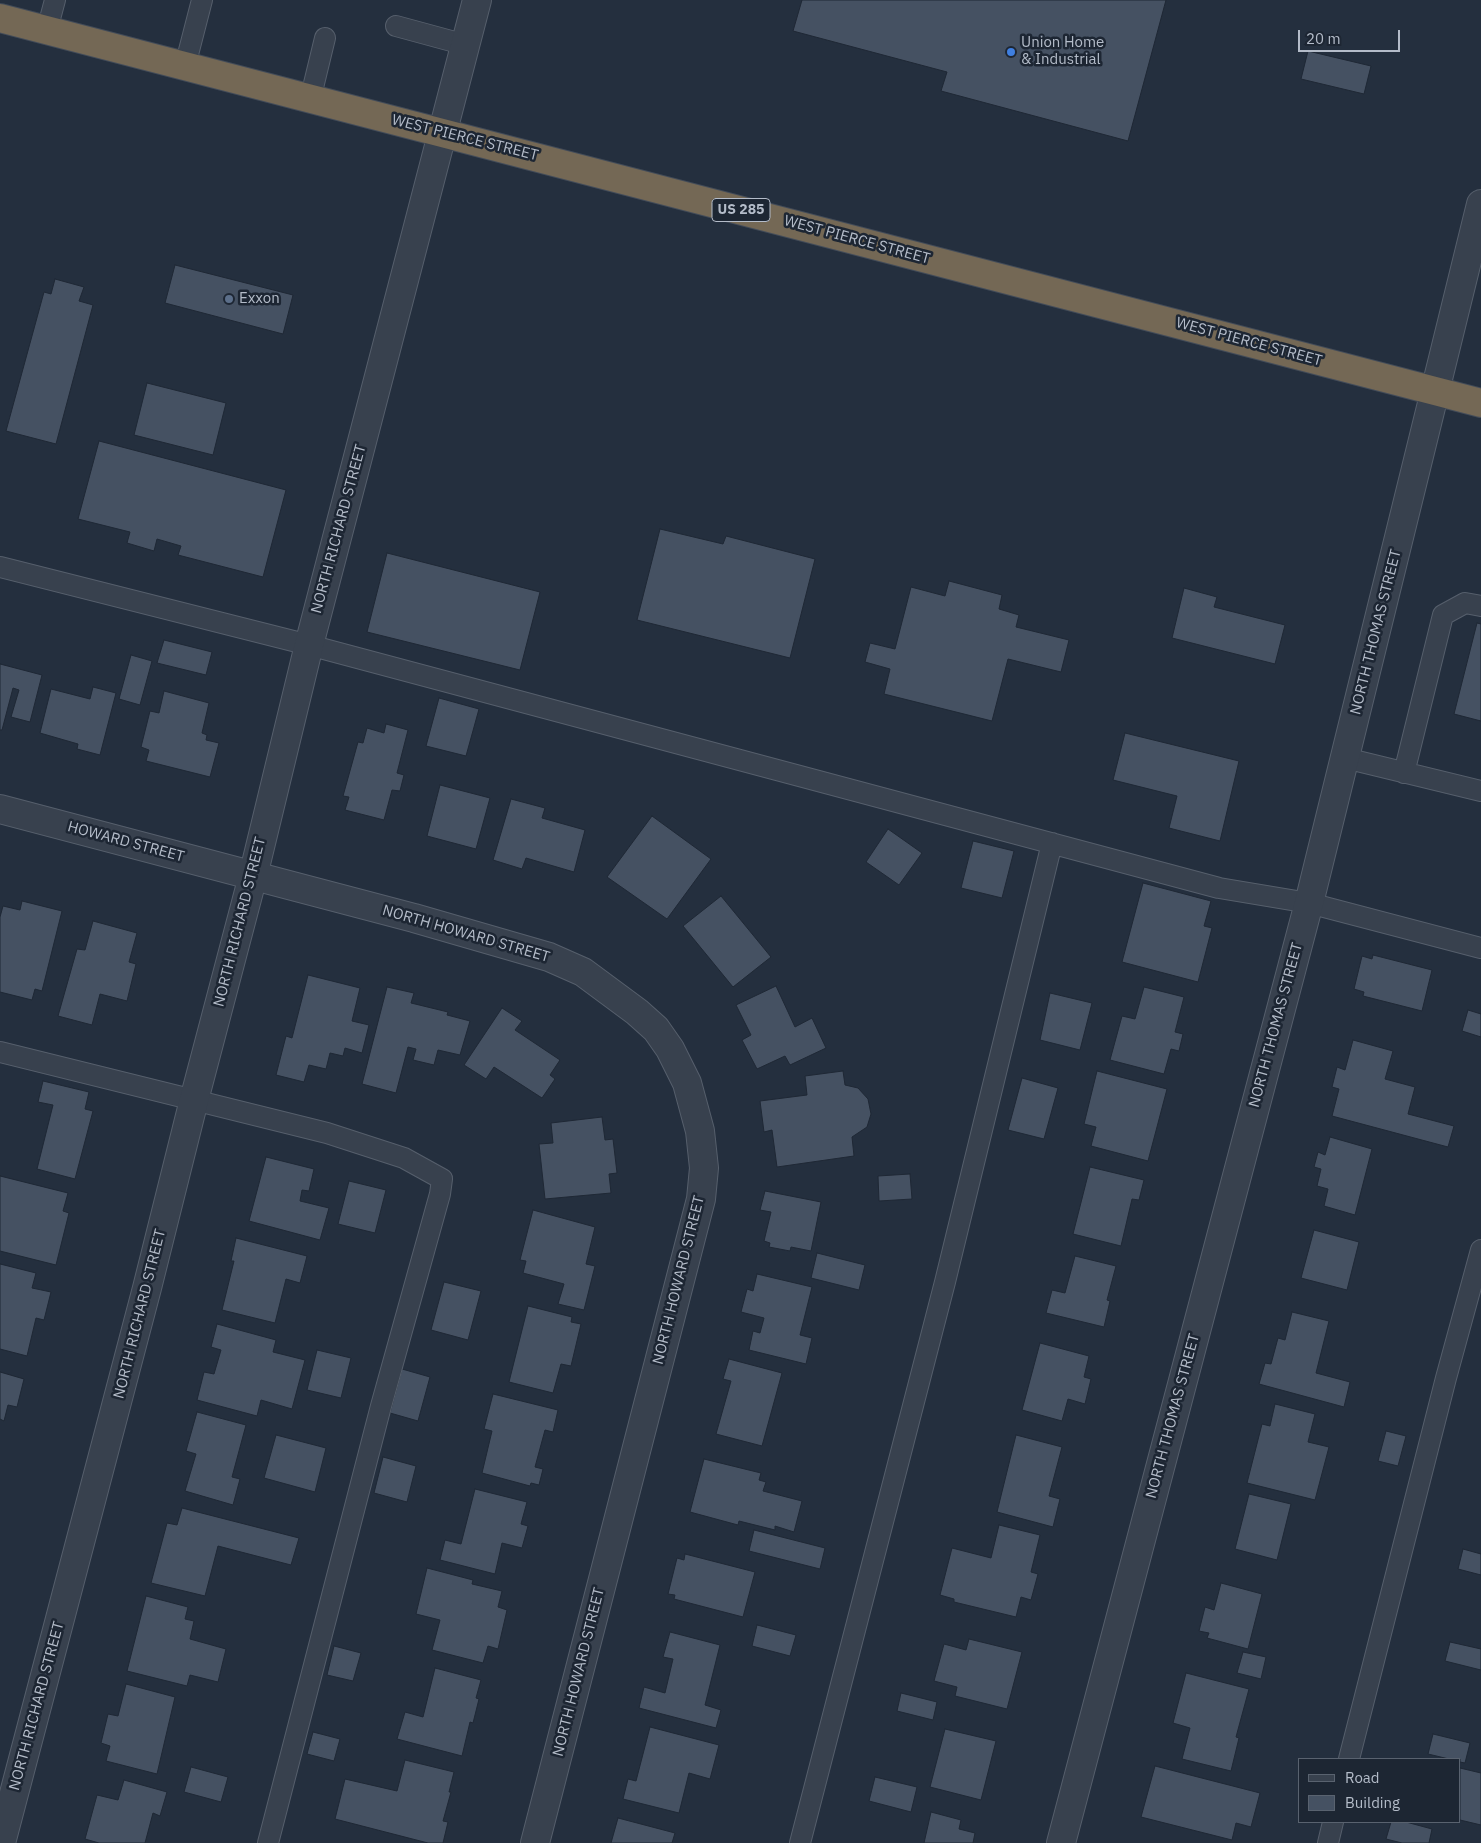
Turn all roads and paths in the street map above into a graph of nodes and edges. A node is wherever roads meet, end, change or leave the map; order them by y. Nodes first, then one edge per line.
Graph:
1 (55, 0) edge
2 (202, 0) edge
3 (477, 0) edge
4 (0, 18) edge
5 (396, 26) dead end
6 (48, 30) junction
7 (325, 38) dead end
8 (466, 45) junction
9 (185, 66) junction
10 (310, 100) junction
11 (443, 132) junction
12 (1481, 204) edge
13 (1436, 391) junction
14 (1481, 403) edge
15 (0, 567) edge
16 (1481, 606) edge
17 (308, 644) junction
18 (1345, 758) junction
19 (1404, 773) junction
20 (1481, 791) edge
21 (0, 809) edge
22 (1052, 843) junction
23 (253, 876) junction
24 (1309, 903) junction
25 (1481, 948) edge
26 (0, 1052) edge
27 (194, 1100) junction
28 (1481, 1250) edge
29 (1349, 1758) edge
30 (1333, 1823) edge
31 (1, 1843) edge
32 (268, 1843) edge
33 (535, 1843) edge
34 (800, 1843) edge
35 (1061, 1843) edge
36 (1328, 1843) edge

1 - 6 lane
2 - 9 lane
3 - 8 street, NORTH RICHARD STREET
4 - 6 highway, WEST PIERCE STREET / US 285
5 - 8 lane
6 - 9 highway, WEST PIERCE STREET / US 285
7 - 10 lane
8 - 11 street, NORTH RICHARD STREET
9 - 10 highway, WEST PIERCE STREET / US 285
10 - 11 highway, WEST PIERCE STREET / US 285
11 - 13 highway, WEST PIERCE STREET / US 285
11 - 17 street, NORTH RICHARD STREET
12 - 13 street, NORTH THOMAS STREET
13 - 14 highway, WEST PIERCE STREET / US 285
13 - 18 street, NORTH THOMAS STREET
15 - 17 lane
16 - 19 lane
17 - 22 lane
17 - 23 street, NORTH RICHARD STREET
18 - 19 lane
18 - 24 street, NORTH THOMAS STREET
19 - 20 lane
21 - 23 street, HOWARD STREET
22 - 24 lane
22 - 34 lane
23 - 27 street, NORTH RICHARD STREET
23 - 33 street, NORTH HOWARD STREET
24 - 25 lane
24 - 35 street, NORTH THOMAS STREET
26 - 27 lane
27 - 31 street, NORTH RICHARD STREET
27 - 32 lane
28 - 29 lane
30 - 36 lane

